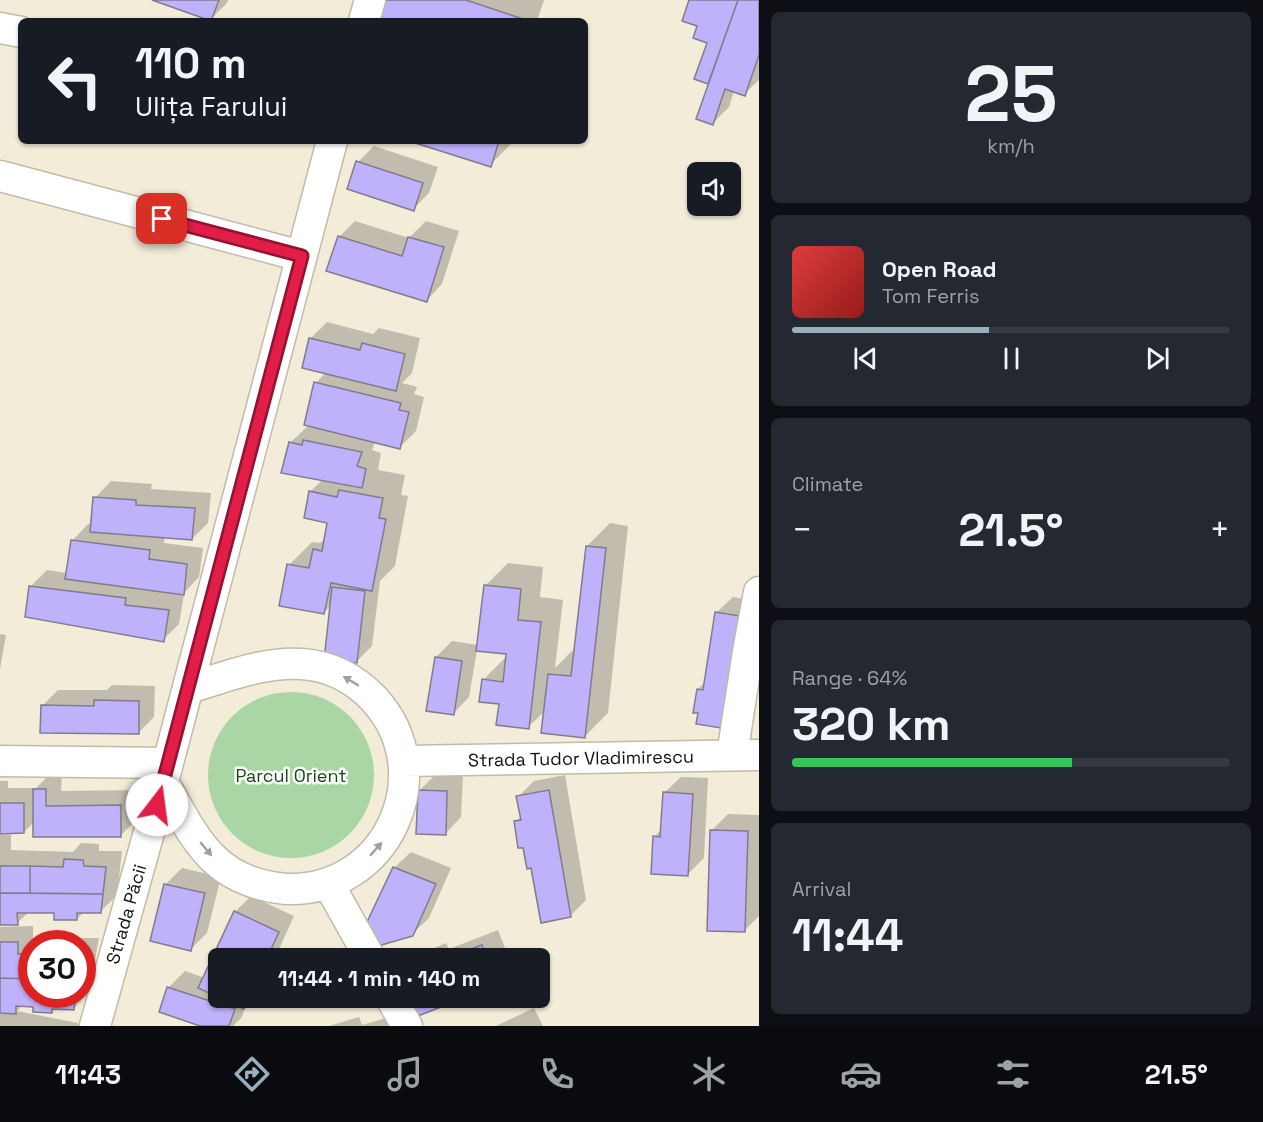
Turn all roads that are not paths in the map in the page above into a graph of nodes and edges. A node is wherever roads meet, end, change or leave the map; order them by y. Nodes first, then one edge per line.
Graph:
1 (370, 0) edge
2 (365, 18) edge
3 (0, 28) edge
4 (18, 31) edge
5 (331, 144) edge
6 (0, 176) edge
7 (302, 256) junction
8 (759, 592) edge
9 (188, 688) junction
10 (745, 755) edge
11 (0, 761) edge
12 (404, 761) junction
13 (165, 773) junction
14 (328, 883) junction
15 (364, 948) edge
16 (397, 1008) edge
17 (95, 1026) edge
18 (407, 1026) edge

1 - 2 street
3 - 4 street
5 - 7 street, Strada Păcii
6 - 7 street
7 - 9 street, Strada Păcii
8 - 10 street
12 -> 9 street
9 - 13 street, Strada Păcii
10 - 12 street, Strada Tudor Vladimirescu
11 - 13 street
14 -> 12 street
13 -> 14 street
13 - 17 street, Strada Păcii
14 - 15 street
16 - 18 street

